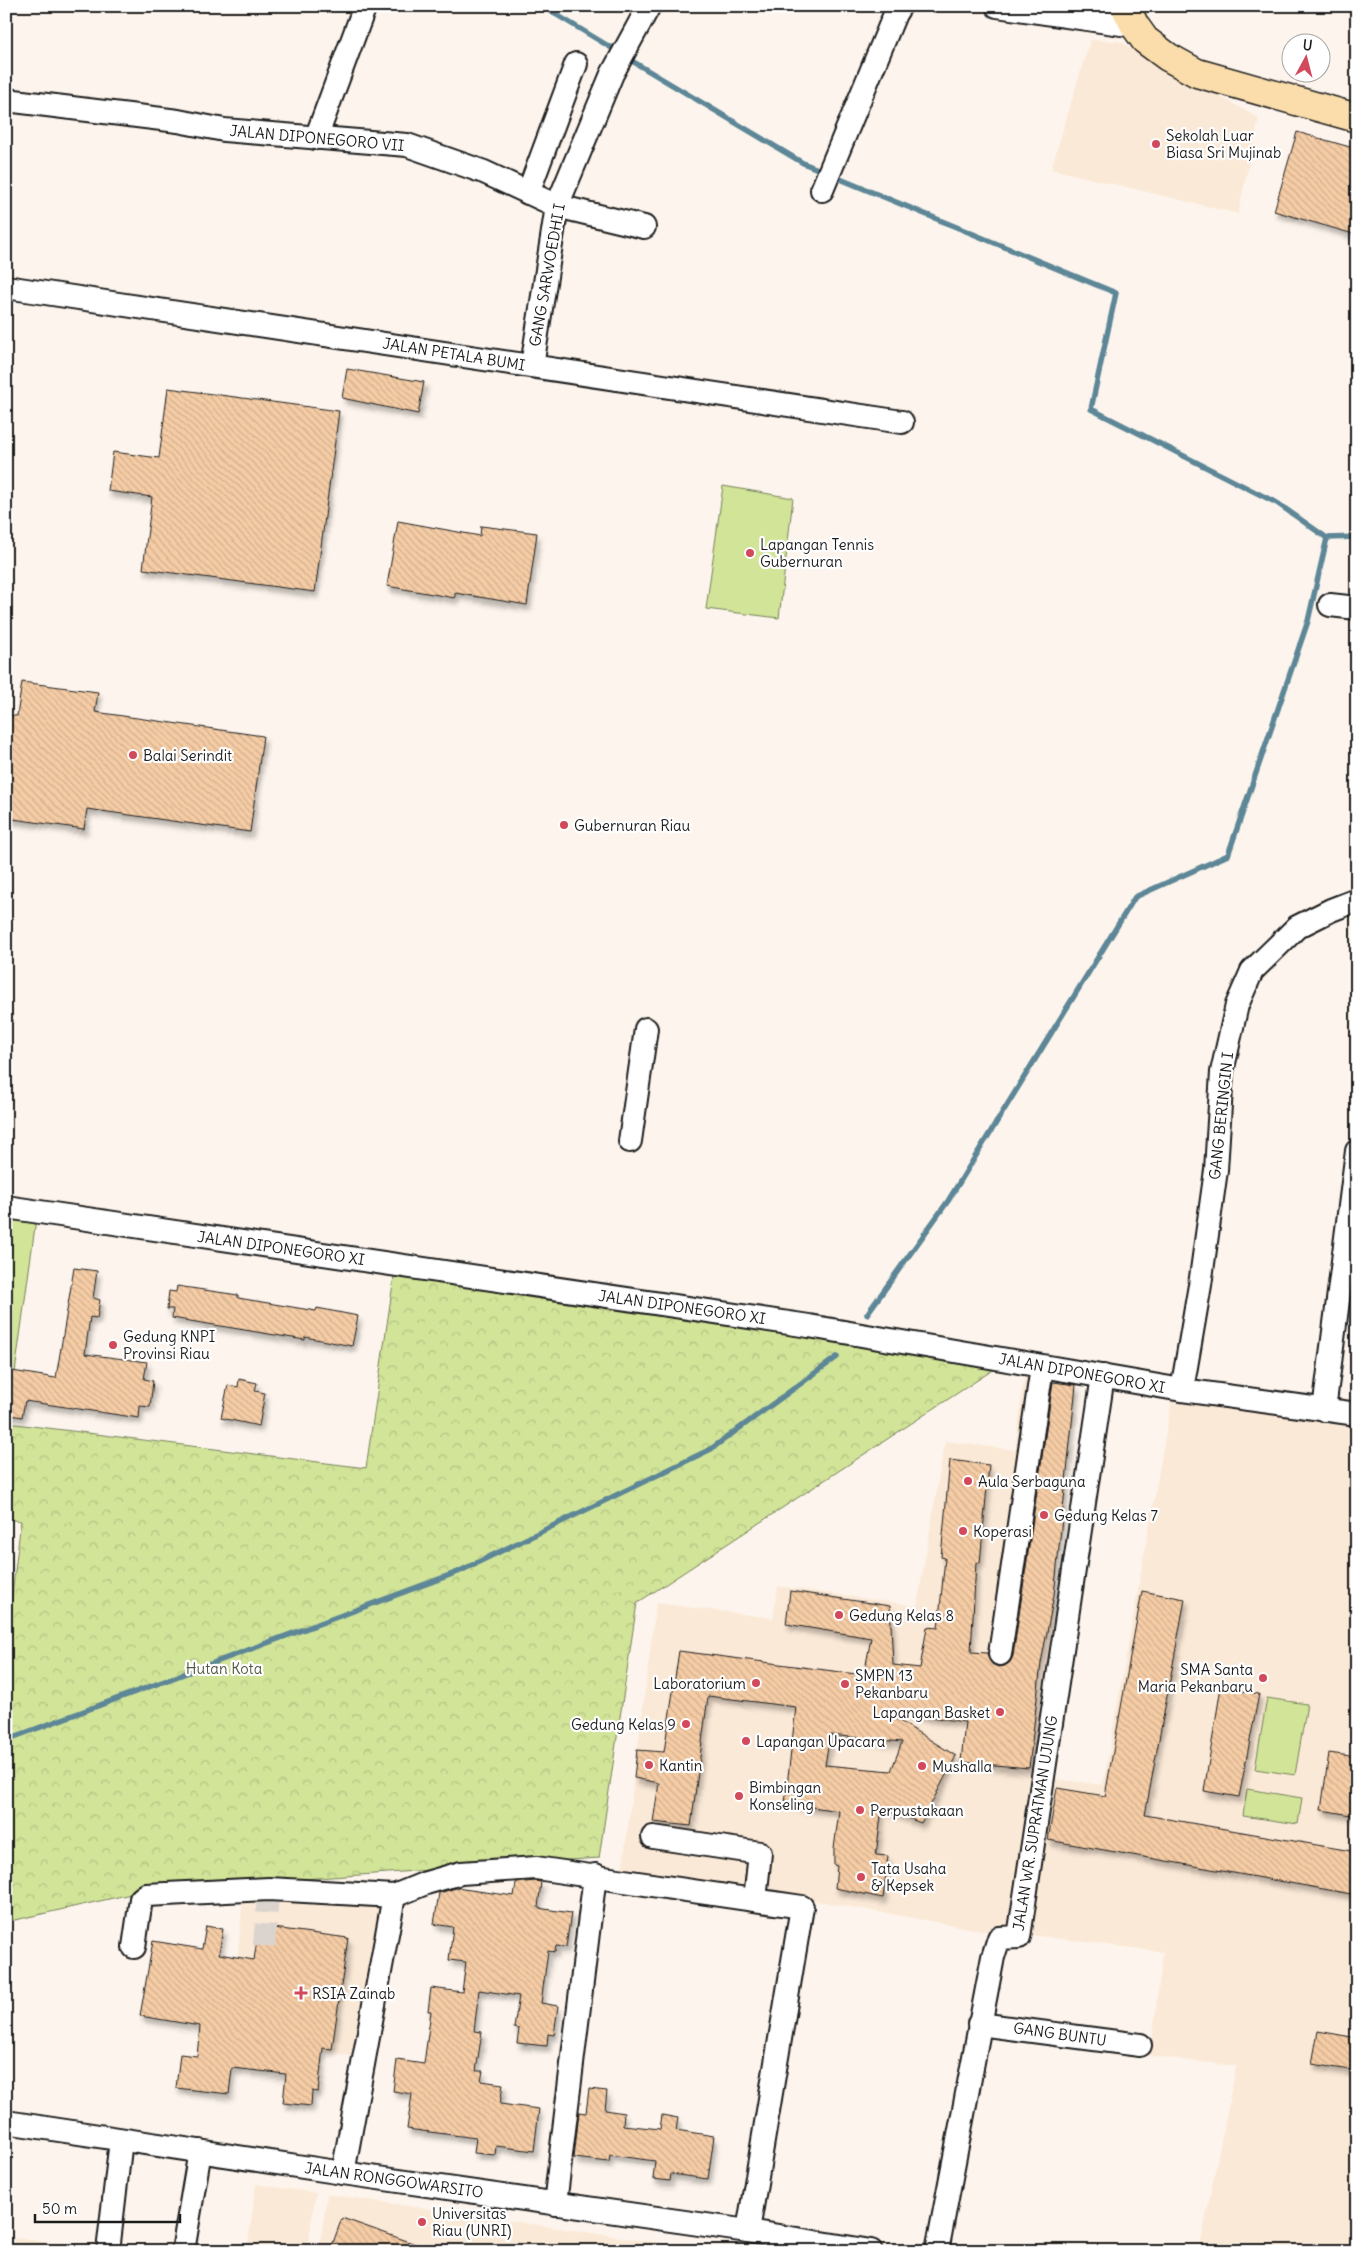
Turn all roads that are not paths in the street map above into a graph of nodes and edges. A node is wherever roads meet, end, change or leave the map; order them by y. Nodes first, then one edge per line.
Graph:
1 (365, 6) edge
2 (900, 6) edge
3 (997, 6) edge
4 (644, 14) edge
5 (1130, 16) edge
6 (576, 64) dead end
7 (6, 100) edge
8 (1357, 118) edge
9 (316, 138) junction
10 (822, 190) dead end
11 (528, 193) junction
12 (557, 206) junction
13 (644, 228) dead end
14 (6, 287) edge
15 (532, 366) junction
16 (902, 422) dead end
17 (1330, 605) dead end
18 (1357, 608) edge
19 (1357, 900) edge
20 (646, 1029) dead end
21 (630, 1142) dead end
22 (1357, 1151) edge
23 (6, 1207) edge
24 (1042, 1367) junction
25 (1103, 1376) junction
26 (1182, 1390) junction
27 (1324, 1410) junction
28 (1357, 1414) edge
29 (1000, 1654) dead end
30 (653, 1837) dead end
31 (595, 1875) junction
32 (333, 1892) junction
33 (394, 1896) junction
34 (755, 1900) junction
35 (134, 1947) dead end
36 (979, 2024) junction
37 (367, 2032) junction
38 (1140, 2045) dead end
39 (6, 2122) edge
40 (121, 2140) junction
41 (200, 2151) junction
42 (343, 2173) junction
43 (555, 2204) junction
44 (748, 2231) junction
45 (108, 2251) edge
46 (183, 2251) edge
47 (871, 2251) edge
48 (937, 2251) edge

1 - 9 street
2 - 10 street
3 - 5 street
4 - 12 street, GANG SARWOEDHI I
5 - 8 main road
6 - 11 street
7 - 9 street, JALAN DIPONEGORO VII
9 - 11 street, JALAN DIPONEGORO VII
11 - 12 street, JALAN DIPONEGORO VII
12 - 13 street, JALAN DIPONEGORO VII
12 - 15 street, GANG SARWOEDHI I
14 - 15 street, JALAN PETALA BUMI
15 - 16 street, JALAN PETALA BUMI
17 - 18 street
19 - 26 street, GANG BERINGIN I
20 - 21 street
22 - 27 street
23 - 24 street, JALAN DIPONEGORO XI
24 - 25 street, JALAN DIPONEGORO XI
24 - 29 street
25 - 26 street, JALAN DIPONEGORO XI
25 - 36 street, JALAN WR. SUPRATMAN UJUNG
26 - 27 street, JALAN DIPONEGORO XI
27 - 28 street, JALAN DIPONEGORO XI
30 - 34 street
31 - 33 street
31 - 34 street
31 - 43 street
32 - 33 street
32 - 35 street
32 - 37 street
33 - 37 street
34 - 44 street
36 - 38 street, GANG BUNTU
36 - 48 street, JALAN WR. SUPRATMAN UJUNG
37 - 42 street
39 - 40 street, JALAN RONGGOWARSITO
40 - 41 street, JALAN RONGGOWARSITO
40 - 45 street
41 - 42 street, JALAN RONGGOWARSITO
41 - 46 street
42 - 43 street, JALAN RONGGOWARSITO
43 - 44 street, JALAN RONGGOWARSITO
44 - 47 street, JALAN RONGGOWARSITO

